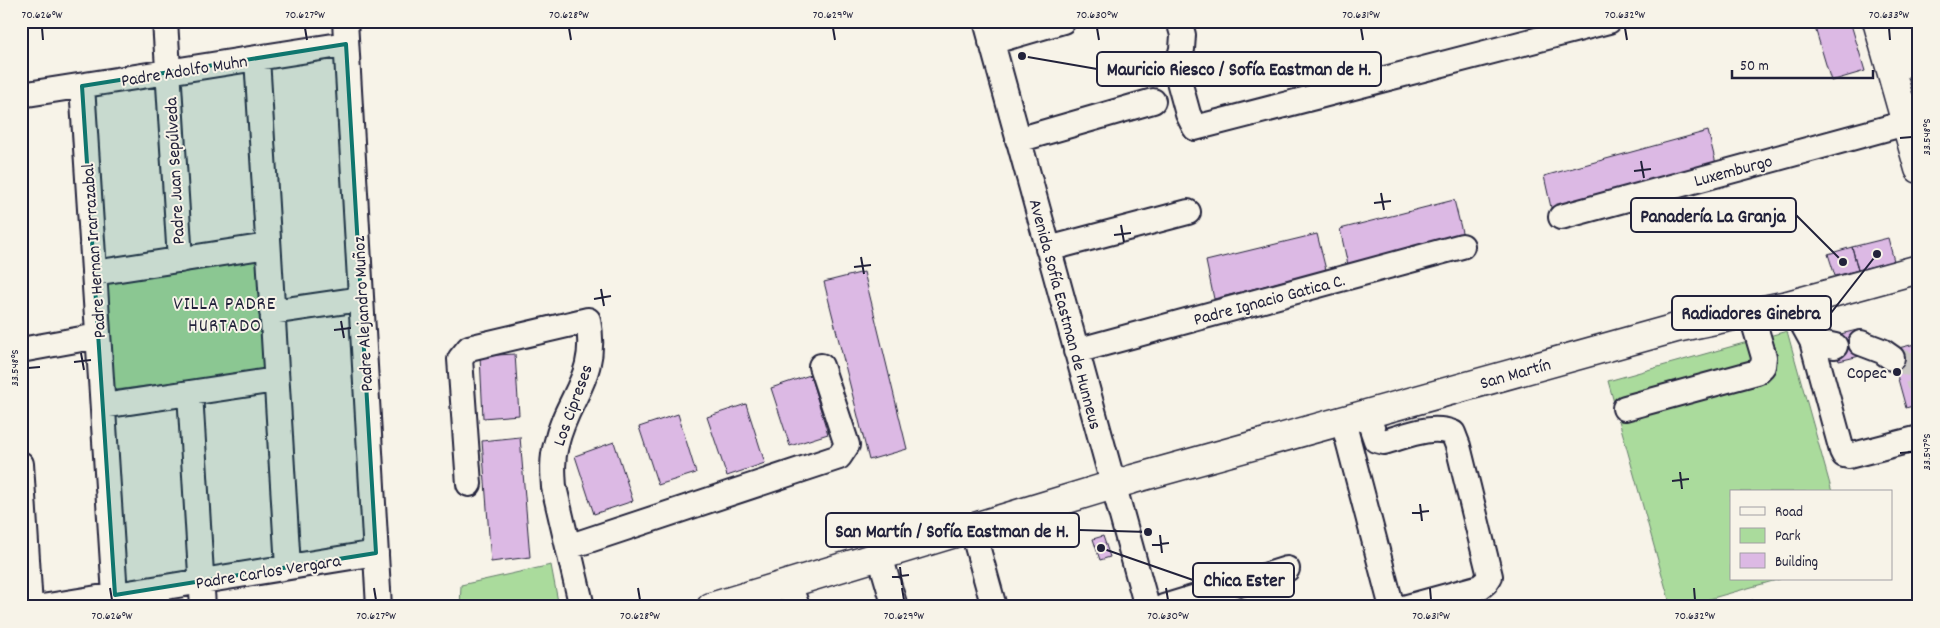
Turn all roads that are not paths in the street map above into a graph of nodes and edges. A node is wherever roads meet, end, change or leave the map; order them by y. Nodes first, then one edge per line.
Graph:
1 (165, 21) edge
2 (1063, 21) edge
3 (1179, 21) edge
4 (1609, 21) edge
5 (1877, 21) edge
6 (1892, 21) edge
7 (1907, 21) edge
8 (988, 32) edge
9 (346, 33) edge
10 (257, 58) junction
11 (1919, 63) edge
12 (168, 72) junction
13 (82, 86) junction
14 (21, 95) edge
15 (1153, 101) dead end
16 (1906, 123) junction
17 (1018, 140) junction
18 (1919, 169) edge
19 (1188, 212) dead end
20 (1561, 217) dead end
21 (268, 246) junction
22 (1462, 246) dead end
23 (1048, 249) junction
24 (180, 260) junction
25 (1919, 269) edge
26 (94, 273) junction
27 (361, 299) junction
28 (1788, 305) junction
29 (272, 312) junction
30 (1751, 313) junction
31 (98, 336) junction
32 (1861, 344) dead end
33 (21, 350) edge
34 (1076, 351) junction
35 (1892, 358) tunnel mouth
36 (822, 366) dead end
37 (276, 380) junction
38 (190, 393) junction
39 (103, 406) junction
40 (1624, 408) dead end
41 (1355, 418) junction
42 (1919, 438) edge
43 (21, 464) edge
44 (469, 484) dead end
45 (1113, 485) junction
46 (972, 528) junction
47 (568, 547) junction
48 (376, 553) junction
49 (880, 556) junction
50 (288, 568) junction
51 (1287, 569) dead end
52 (202, 581) junction
53 (115, 595) junction
54 (793, 595) edge
55 (30, 607) edge
56 (42, 607) edge
57 (203, 607) edge
58 (379, 607) edge
59 (582, 607) edge
60 (711, 607) edge
61 (895, 607) edge
62 (994, 607) edge
63 (1147, 607) edge
64 (1164, 607) edge
65 (1396, 607) edge
66 (1407, 607) edge

1 - 12 street, Padre Juan Sepúlveda
2 - 8 street
3 - 4 street
5 - 16 main road
6 - 16 street
7 - 11 street
8 - 17 street, Avenida Sofía Eastman de Hunneus
9 - 10 street, Padre Adolfo Muhn
9 - 27 street, Padre Alejandro Muñoz
10 - 12 street, Padre Adolfo Muhn
10 - 21 street
12 - 13 street, Padre Adolfo Muhn
12 - 24 street, Padre Juan Sepúlveda
13 - 14 street, Padre Adolfo Muhn
13 - 26 street, Padre Hernan Irarrazabal
15 - 17 street
16 - 18 main road
16 - 20 street, Luxemburgo
17 - 23 street, Avenida Sofía Eastman de Hunneus
19 - 23 street
21 - 24 street
21 - 29 street
22 - 34 street, Padre Ignacio Gatica C.
23 - 34 street, Avenida Sofía Eastman de Hunneus
24 - 26 street
25 - 28 main road, San Martín
26 - 31 street, Padre Hernan Irarrazabal
27 - 29 street
27 - 48 street, Padre Alejandro Muñoz
28 - 30 main road, San Martín
28 - 42 street
29 - 37 street
30 - 40 street
30 - 41 main road, San Martín
31 - 33 street
31 - 39 street, Padre Hernan Irarrazabal
32 - 35 street
34 - 45 street, Avenida Sofía Eastman de Hunneus
36 - 47 street
37 - 38 street
37 - 50 street
38 - 39 street
38 - 52 street
39 - 53 street, Padre Hernan Irarrazabal
41 - 45 main road, San Martín
41 - 65 street
41 - 66 street
43 - 55 street
44 - 47 street, Los Cipreses
45 - 46 main road, San Martín
45 - 63 street, Avenida Sofía Eastman de Hunneus
46 - 49 main road, San Martín
46 - 62 street
47 - 59 street, Los Cipreses
48 - 50 street, Padre Carlos Vergara
48 - 58 street, Padre Alejandro Muñoz
49 - 54 main road, San Martín
49 - 61 street
50 - 52 street, Padre Carlos Vergara
51 - 64 street
52 - 53 street, Padre Carlos Vergara
52 - 57 street
53 - 56 street, Padre Carlos Vergara
54 - 60 main road, San Martín

